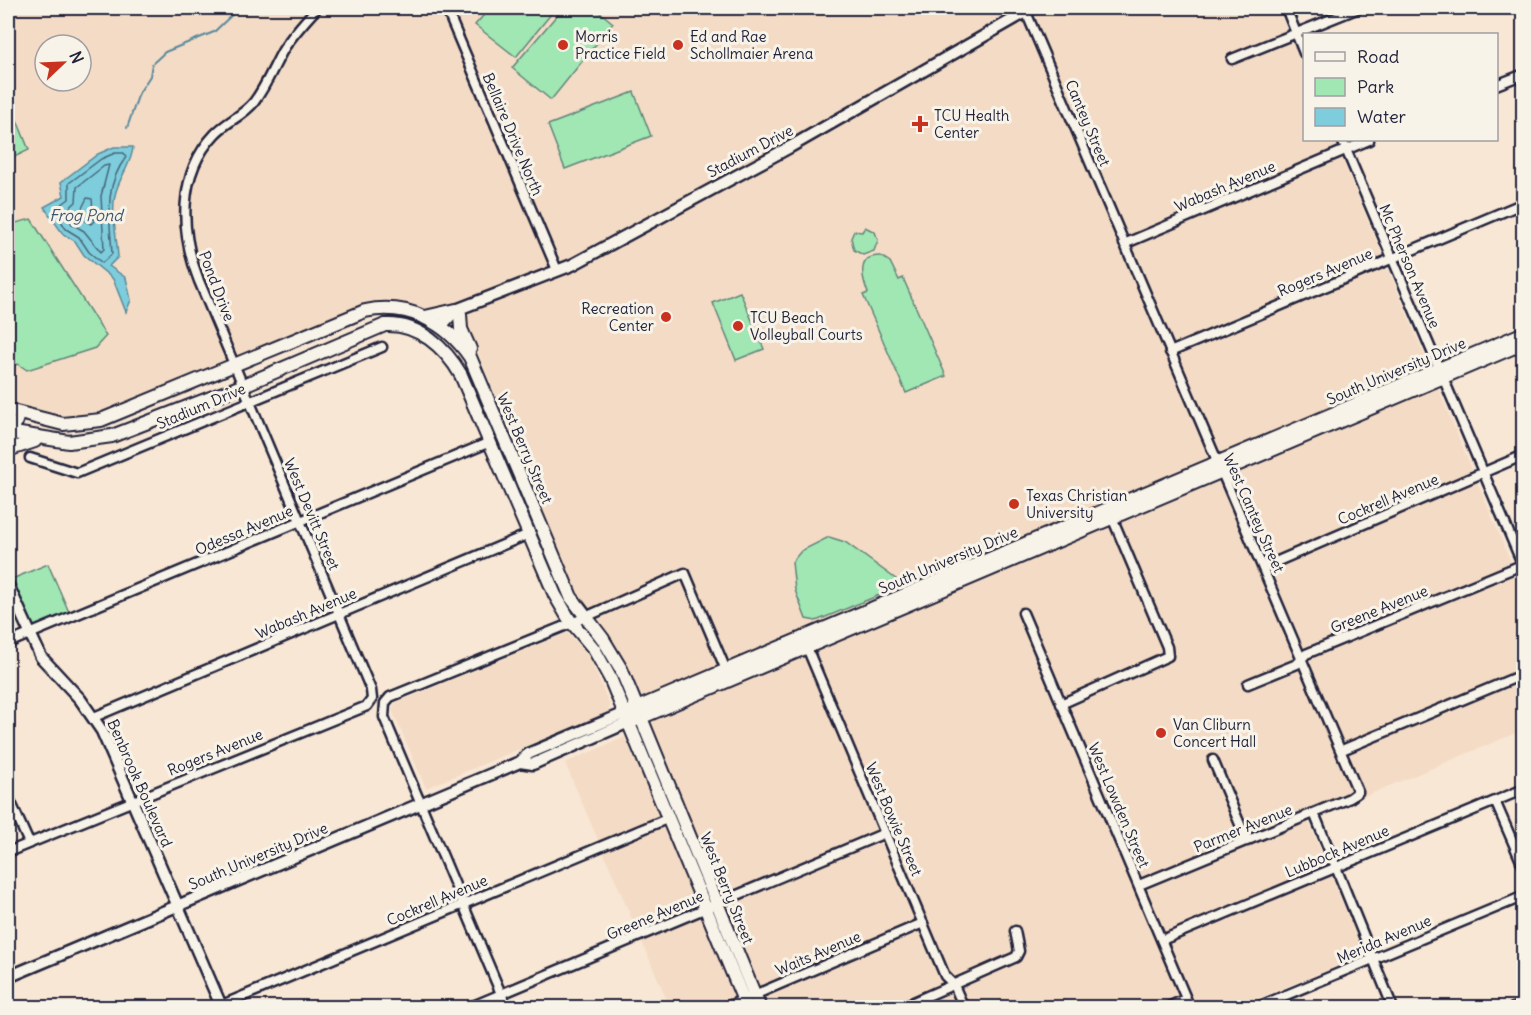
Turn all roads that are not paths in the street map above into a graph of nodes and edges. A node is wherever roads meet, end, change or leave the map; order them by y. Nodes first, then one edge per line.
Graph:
1 (317, 8) edge
2 (446, 8) edge
3 (1286, 8) edge
4 (1359, 8) edge
5 (1031, 10) edge
6 (1297, 33) junction
7 (1303, 47) edge
8 (1232, 59) dead end
9 (1524, 74) edge
10 (1498, 85) edge
11 (1342, 141) edge
12 (1366, 141) edge
13 (1346, 149) junction
14 (1524, 203) edge
15 (1124, 244) junction
16 (1392, 258) junction
17 (557, 270) junction
18 (462, 309) junction
19 (426, 316) junction
20 (410, 328) junction
21 (444, 329) junction
22 (1524, 333) edge
23 (1524, 343) edge
24 (382, 347) dead end
25 (446, 352) junction
26 (1170, 352) junction
27 (235, 365) junction
28 (1441, 373) junction
29 (482, 384) junction
30 (244, 385) junction
31 (250, 402) junction
32 (13, 413) edge
33 (9, 432) edge
34 (41, 440) junction
35 (490, 442) junction
36 (8, 448) edge
37 (1524, 455) edge
38 (30, 458) dead end
39 (1220, 467) junction
40 (1483, 473) junction
41 (506, 480) junction
42 (1111, 514) junction
43 (300, 521) junction
44 (541, 524) junction
45 (529, 534) junction
46 (1523, 566) edge
47 (1264, 567) junction
48 (8, 585) edge
49 (567, 587) junction
50 (1023, 613) dead end
51 (339, 614) junction
52 (584, 616) junction
53 (572, 623) junction
54 (28, 634) junction
55 (8, 643) edge
56 (805, 643) junction
57 (614, 658) junction
58 (1302, 658) junction
59 (726, 670) junction
60 (1524, 674) edge
61 (1248, 684) dead end
62 (1061, 704) junction
63 (367, 706) joint
64 (633, 715) junction
65 (94, 717) junction
66 (1342, 750) junction
67 (1213, 760) dead end
68 (1524, 789) edge
69 (1358, 794) joint
70 (8, 796) edge
71 (132, 799) junction
72 (1495, 801) junction
73 (421, 805) junction
74 (1314, 813) junction
75 (669, 818) junction
76 (885, 832) junction
77 (1247, 841) junction
78 (29, 843) junction
79 (695, 849) junction
80 (8, 852) edge
81 (1336, 866) junction
82 (1524, 868) edge
83 (1139, 885) junction
84 (1524, 896) edge
85 (463, 904) junction
86 (179, 906) junction
87 (712, 906) junction
88 (923, 923) junction
89 (1015, 932) dead end
90 (1162, 940) junction
91 (1374, 958) junction
92 (8, 977) edge
93 (954, 985) junction
94 (501, 994) junction
95 (749, 1000) edge
96 (1188, 1003) edge
97 (1524, 1003) edge
98 (219, 1007) edge
99 (468, 1008) edge
100 (507, 1008) edge
101 (724, 1008) edge
102 (760, 1008) edge
103 (900, 1008) edge
104 (964, 1008) edge
105 (1166, 1008) edge
106 (1256, 1008) edge
107 (1393, 1008) edge
108 (1513, 1008) edge

1 - 27 street, Pond Drive
2 - 17 street, Bellaire Drive North
3 - 6 street
4 - 6 street
5 - 15 street, Cantey Street
5 - 17 street, Stadium Drive
6 - 7 street
6 - 8 street
9 - 10 street
11 - 13 street, Mc Pherson Avenue
12 - 13 street, Wabash Avenue
13 - 15 street, Wabash Avenue
13 - 16 street, Mc Pherson Avenue
14 - 16 street, Rogers Avenue
15 - 26 street, West Cantey Street
16 - 26 street, Rogers Avenue
16 - 28 street, Mc Pherson Avenue
17 - 18 street, Stadium Drive
18 - 19 main road
18 - 21 street
18 - 29 main road
19 - 21 main road, West Berry Street
19 - 27 main road, West Berry Street
20 - 21 main road
20 - 25 main road, West Berry Street
20 - 30 main road
21 - 25 main road
21 - 29 main road, West Berry Street
22 - 28 main road, South University Drive
23 - 28 main road, South University Drive
24 - 31 street, Stadium Drive
25 - 35 main road, West Berry Street
26 - 39 street, West Cantey Street
27 - 30 street, West Devitt Street
27 - 32 main road, West Berry Street
28 - 39 main road, South University Drive
28 - 40 street, Mc Pherson Avenue
29 - 44 main road, West Berry Street
30 - 31 street, West Devitt Street
30 - 34 main road
31 - 38 street, Stadium Drive
31 - 43 street, West Devitt Street
32 - 33 street
33 - 34 main road
33 - 36 street
34 - 36 main road
35 - 41 main road, West Berry Street
35 - 43 street, Odessa Avenue
37 - 40 street, Cockrell Avenue
39 - 42 main road, South University Drive
39 - 47 street, West Cantey Street
40 - 46 street, Mc Pherson Avenue
40 - 47 street, Cockrell Avenue
41 - 44 main road
41 - 45 main road, West Berry Street
42 - 56 main road, South University Drive
42 - 62 street
43 - 51 street, West Devitt Street
43 - 54 street, Odessa Avenue
44 - 49 main road, West Berry Street
45 - 49 main road
45 - 51 street, Wabash Avenue
45 - 53 main road, West Berry Street
46 - 58 street, Greene Avenue
47 - 58 street, West Cantey Street
48 - 54 street, Benbrook Boulevard
49 - 52 main road, West Berry Street
50 - 62 street, West Lowden Street
51 - 63 street, West Devitt Street
51 - 65 street, Wabash Avenue
52 - 53 street
52 - 57 main road, West Berry Street
52 - 59 street
53 - 57 main road
53 - 64 main road, West Berry Street
53 - 73 street
54 - 55 street, Odessa Avenue
54 - 65 street, Benbrook Boulevard
56 - 59 main road, South University Drive
56 - 64 main road, South University Drive
56 - 76 street, West Bowie Street
57 - 64 main road, West Berry Street
58 - 61 street, Greene Avenue
58 - 66 street, West Cantey Street
59 - 64 main road, South University Drive
60 - 66 street
62 - 83 street, West Lowden Street
63 - 71 street, Rogers Avenue
64 - 73 street, South University Drive
64 - 75 main road, West Berry Street
64 - 79 main road, West Berry Street
65 - 71 street, Benbrook Boulevard
66 - 69 street, West Cantey Street
67 - 77 street
68 - 72 street, Lubbock Avenue
69 - 74 street, Parmer Avenue
70 - 78 street
71 - 78 street, Rogers Avenue
71 - 86 street, Benbrook Boulevard
72 - 81 street, Lubbock Avenue
72 - 82 street
73 - 85 street
73 - 86 street, South University Drive
74 - 77 street, Parmer Avenue
74 - 81 street
75 - 79 main road
75 - 85 street, Cockrell Avenue
75 - 87 main road, West Berry Street
76 - 87 street, Greene Avenue
76 - 88 street, West Bowie Street
77 - 83 street, Parmer Avenue
78 - 80 street, Rogers Avenue
79 - 87 main road, West Berry Street
81 - 90 street, Lubbock Avenue
81 - 91 street
83 - 90 street, West Lowden Street
84 - 91 street, Merida Avenue
85 - 94 street
85 - 98 street, Cockrell Avenue
86 - 92 street, South University Drive
86 - 98 street, Benbrook Boulevard
87 - 94 street, Greene Avenue
87 - 95 main road, West Berry Street
88 - 93 street, West Bowie Street
88 - 95 street, Waits Avenue
89 - 93 street
90 - 96 street, West Lowden Street
91 - 106 street, Merida Avenue
91 - 107 street
93 - 103 street
93 - 104 street, West Bowie Street
94 - 99 street, Greene Avenue
94 - 100 street
95 - 101 street, Waits Avenue
95 - 102 main road, West Berry Street
96 - 105 street
97 - 108 street

